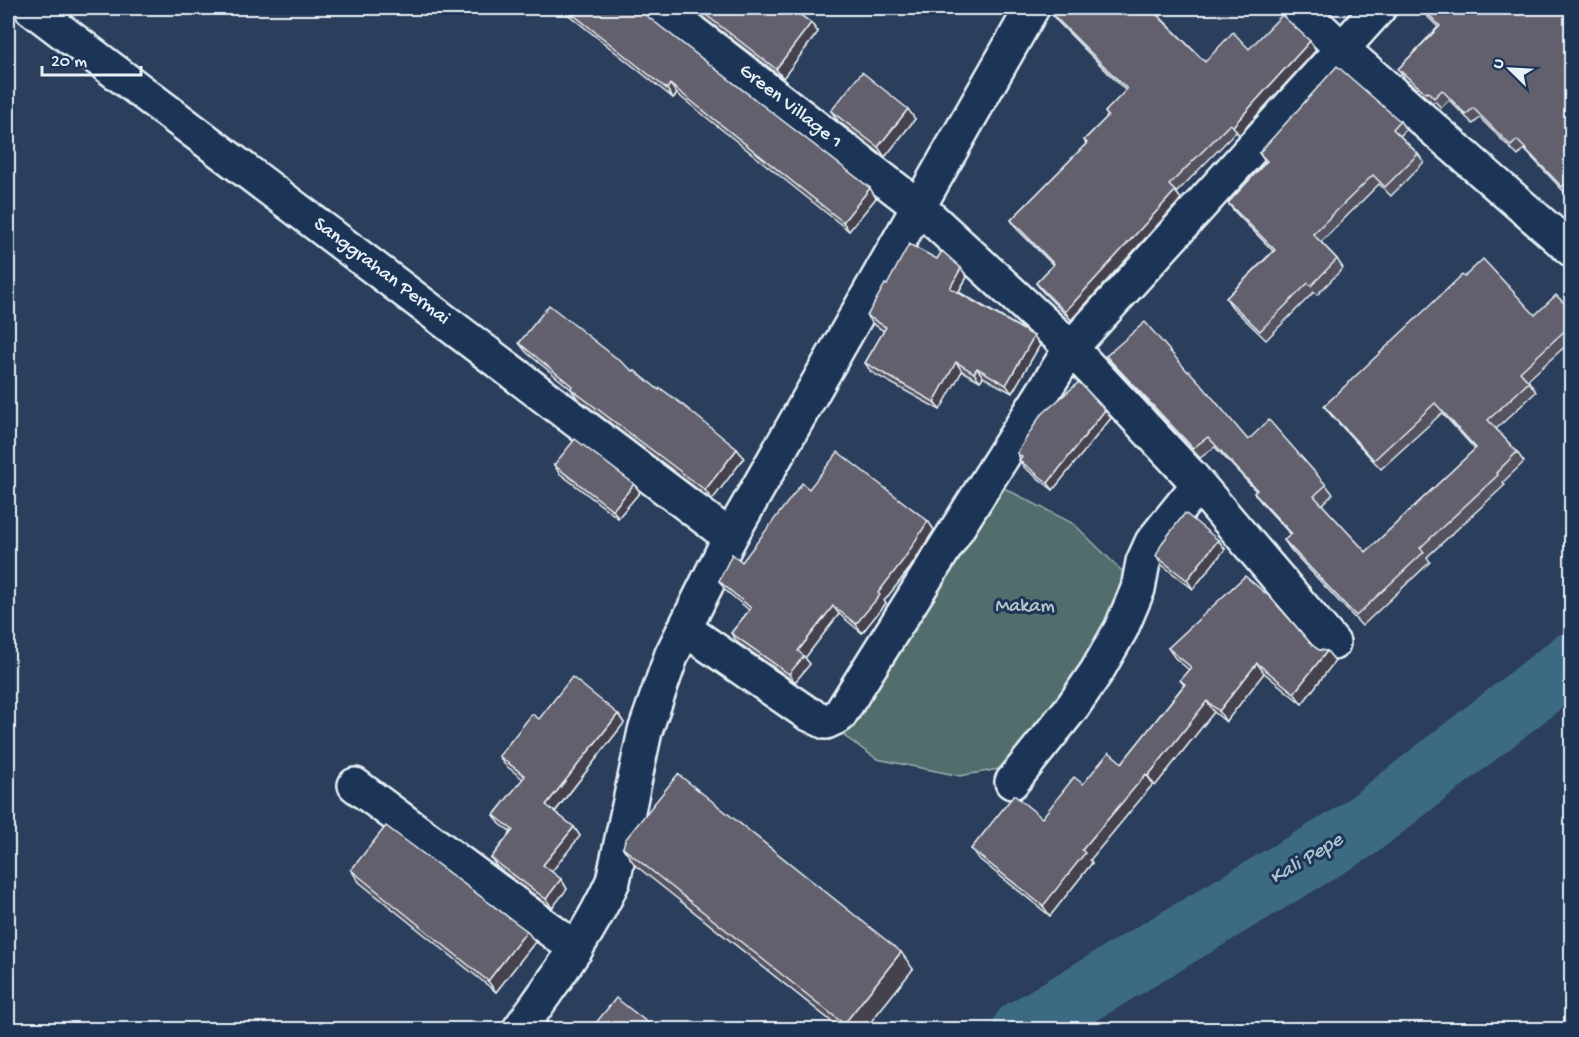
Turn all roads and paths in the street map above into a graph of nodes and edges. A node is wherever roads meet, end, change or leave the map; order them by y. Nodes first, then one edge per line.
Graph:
1 (17, 8) edge
2 (31, 8) edge
3 (661, 8) edge
4 (1032, 8) edge
5 (1299, 8) edge
6 (1379, 8) edge
7 (8, 21) edge
8 (1341, 48) junction
9 (919, 207) junction
10 (1572, 250) edge
11 (1071, 348) junction
12 (1198, 484) junction
13 (730, 537) junction
14 (684, 629) junction
15 (1333, 643) dead end
16 (1012, 782) dead end
17 (356, 785) dead end
18 (576, 949) junction
19 (519, 1029) edge

1 - 7 street
2 - 13 street, Sanggrahan Permai
3 - 9 street, Green Village 1
4 - 9 street
5 - 8 street
6 - 8 street
8 - 10 street
8 - 11 street
9 - 11 street, Green Village 1
9 - 13 street
11 - 12 street, Green Village 1
11 - 14 street
12 - 15 street, Green Village 1
12 - 16 street
13 - 14 street
14 - 18 street
17 - 18 street
18 - 19 street

